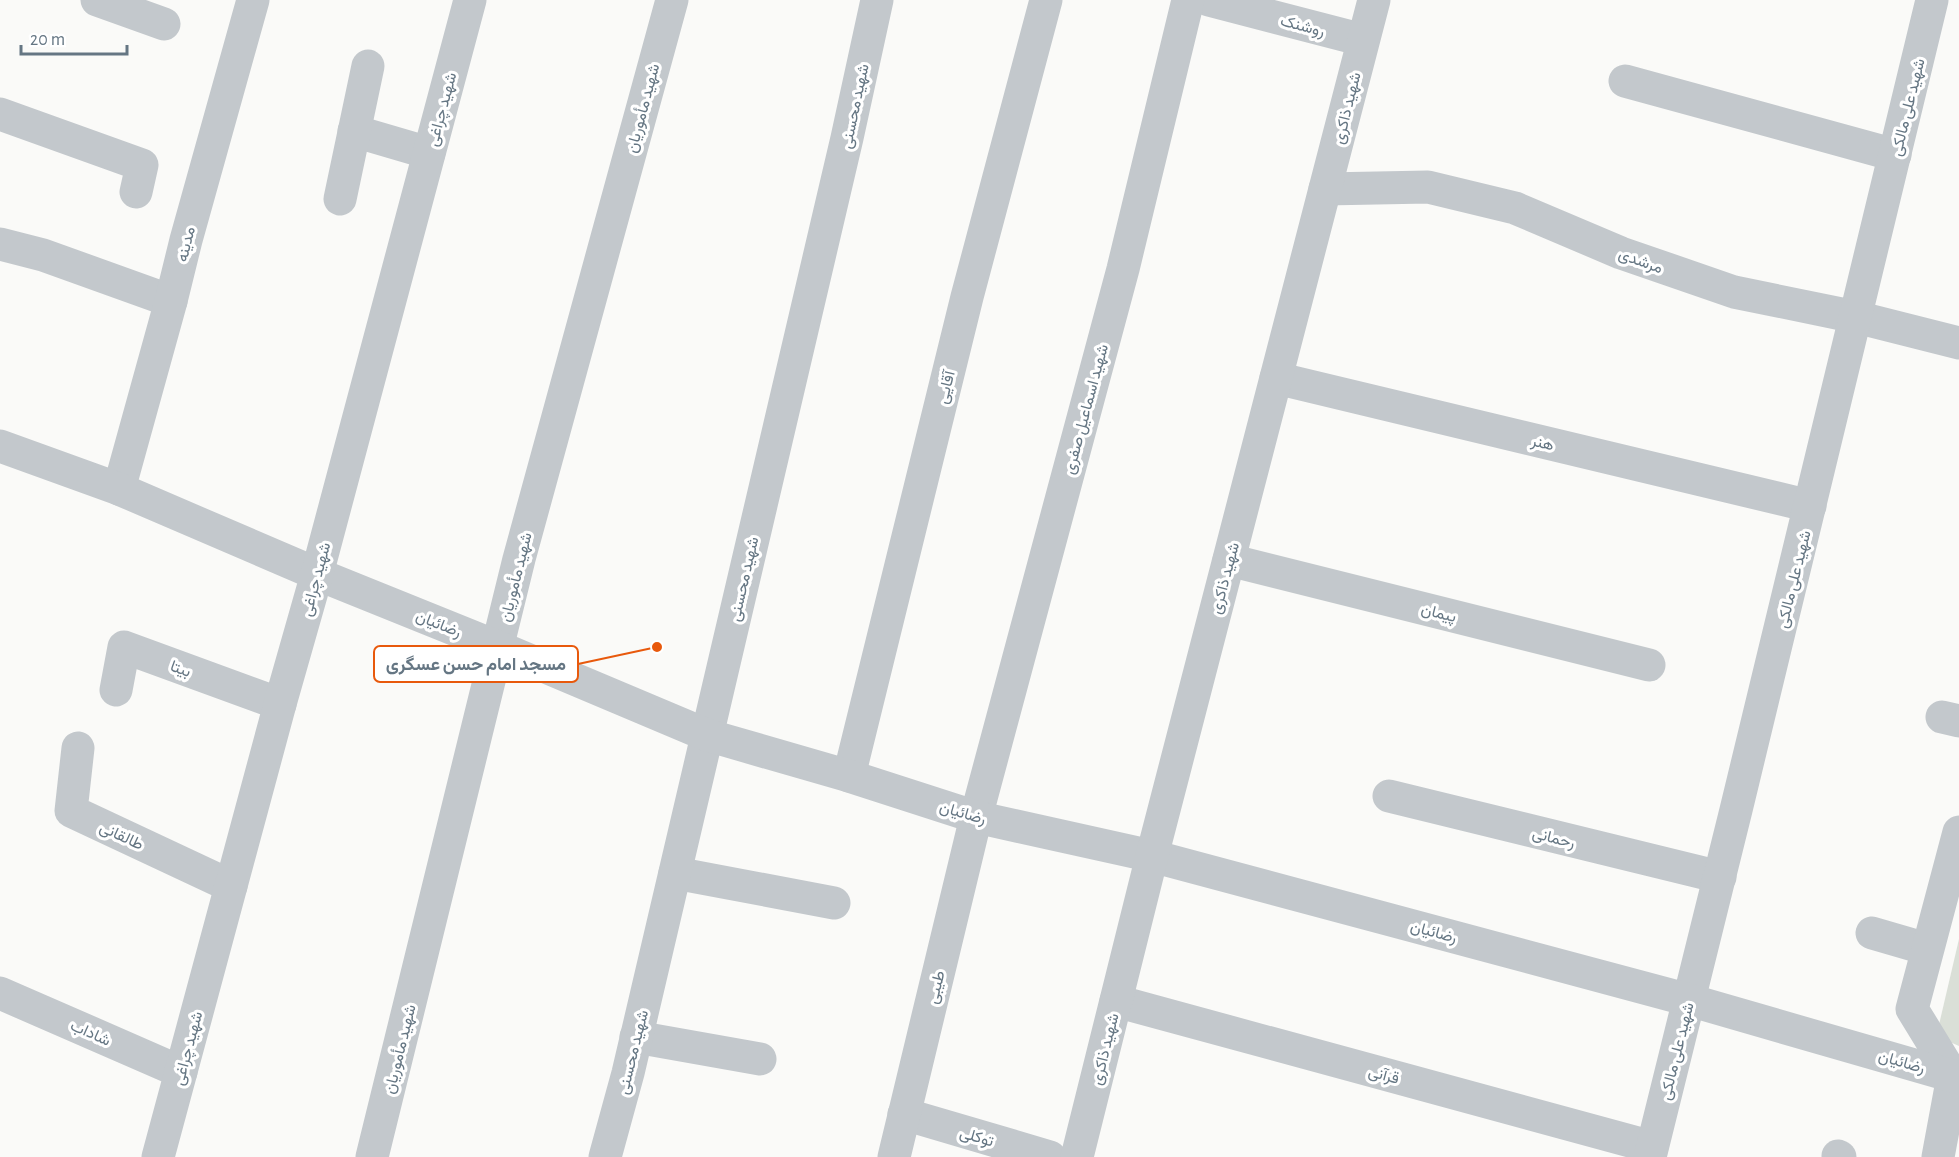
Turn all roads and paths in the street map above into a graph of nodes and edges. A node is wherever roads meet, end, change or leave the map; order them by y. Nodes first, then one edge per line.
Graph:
1 (97, 0) edge
2 (253, 0) edge
3 (470, 0) edge
4 (672, 0) edge
5 (877, 0) edge
6 (1046, 0) edge
7 (1188, 0) edge
8 (1209, 0) edge
9 (1374, 0) edge
10 (1932, 0) edge
11 (164, 24) dead end
12 (1364, 40) junction
13 (368, 66) dead end
14 (1625, 81) dead end
15 (0, 114) edge
16 (354, 130) junction
17 (429, 153) junction
18 (1895, 155) junction
19 (1325, 189) junction
20 (136, 192) dead end
21 (340, 199) dead end
22 (0, 244) edge
23 (171, 301) junction
24 (1856, 317) junction
25 (1959, 342) edge
26 (1276, 378) junction
27 (0, 446) edge
28 (119, 489) junction
29 (1810, 506) junction
30 (1229, 560) junction
31 (317, 574) junction
32 (498, 647) junction
33 (1649, 665) dead end
34 (116, 690) dead end
35 (280, 704) junction
36 (707, 735) junction
37 (78, 748) dead end
38 (849, 776) junction
39 (1389, 796) dead end
40 (976, 817) junction
41 (1959, 832) edge
42 (1152, 856) junction
43 (675, 873) junction
44 (1720, 877) junction
45 (231, 886) junction
46 (834, 903) dead end
47 (1872, 933) dead end
48 (1927, 949) junction
49 (0, 993) edge
50 (1689, 1000) junction
51 (1116, 1001) junction
52 (636, 1037) junction
53 (760, 1059) dead end
54 (181, 1072) junction
55 (1957, 1076) edge
56 (904, 1114) junction
57 (1651, 1152) edge
58 (158, 1157) edge
59 (372, 1157) edge
60 (605, 1157) edge
61 (894, 1157) edge
62 (1050, 1157) edge
63 (1077, 1157) edge
64 (1938, 1157) edge

1 - 11 street
2 - 23 street, مدینه
3 - 17 street, شهید چراغی
4 - 32 street, شهید مأموریان
5 - 36 street, شهید محسنی
6 - 38 street, آقایی
7 - 40 street, شهید اسماعیل صفری
8 - 12 street, روشنک
9 - 12 street, شهید ذاکری
10 - 18 street, شهید علی مالکی
12 - 19 street, شهید ذاکری
13 - 16 street
14 - 18 street
15 - 20 street
16 - 17 street
16 - 21 street
17 - 31 street, شهید چراغی
18 - 24 street, شهید علی مالکی
19 - 24 street, مرشدی
19 - 26 street, شهید ذاکری
22 - 23 street
23 - 28 street, مدینه
24 - 25 street, مرشدی
24 - 29 street, شهید علی مالکی
26 - 29 street, هنر
26 - 30 street, شهید ذاکری
27 - 28 street, رضائیان
28 - 31 street, رضائیان
29 - 44 street, شهید علی مالکی
30 - 33 street, پیمان
30 - 42 street, شهید ذاکری
31 - 32 street, رضائیان
31 - 35 street, شهید چراغی
32 - 36 street, رضائیان
32 - 59 street, شهید مأموریان
34 - 35 street, بیتا
35 - 45 street, شهید چراغی
36 - 38 street, رضائیان
36 - 43 street, شهید محسنی
37 - 45 street, طالقانی
38 - 40 street, رضائیان
39 - 44 street, رحمانی
40 - 42 street, رضائیان
40 - 56 street, طیبی
41 - 48 street
42 - 50 street, رضائیان
42 - 51 street, شهید ذاکری
43 - 46 street
43 - 52 street, شهید محسنی
44 - 50 street, شهید علی مالکی
45 - 54 street, شهید چراغی
47 - 48 street
48 - 55 street
49 - 54 street, شاداب
50 - 55 street, رضائیان
50 - 57 street, شهید علی مالکی
51 - 57 street, قرآنی
51 - 63 street, شهید ذاکری
52 - 53 street
52 - 60 street, شهید محسنی
54 - 58 street, شهید چراغی
55 - 64 street
56 - 61 street, طیبی
56 - 62 street, توکلی

